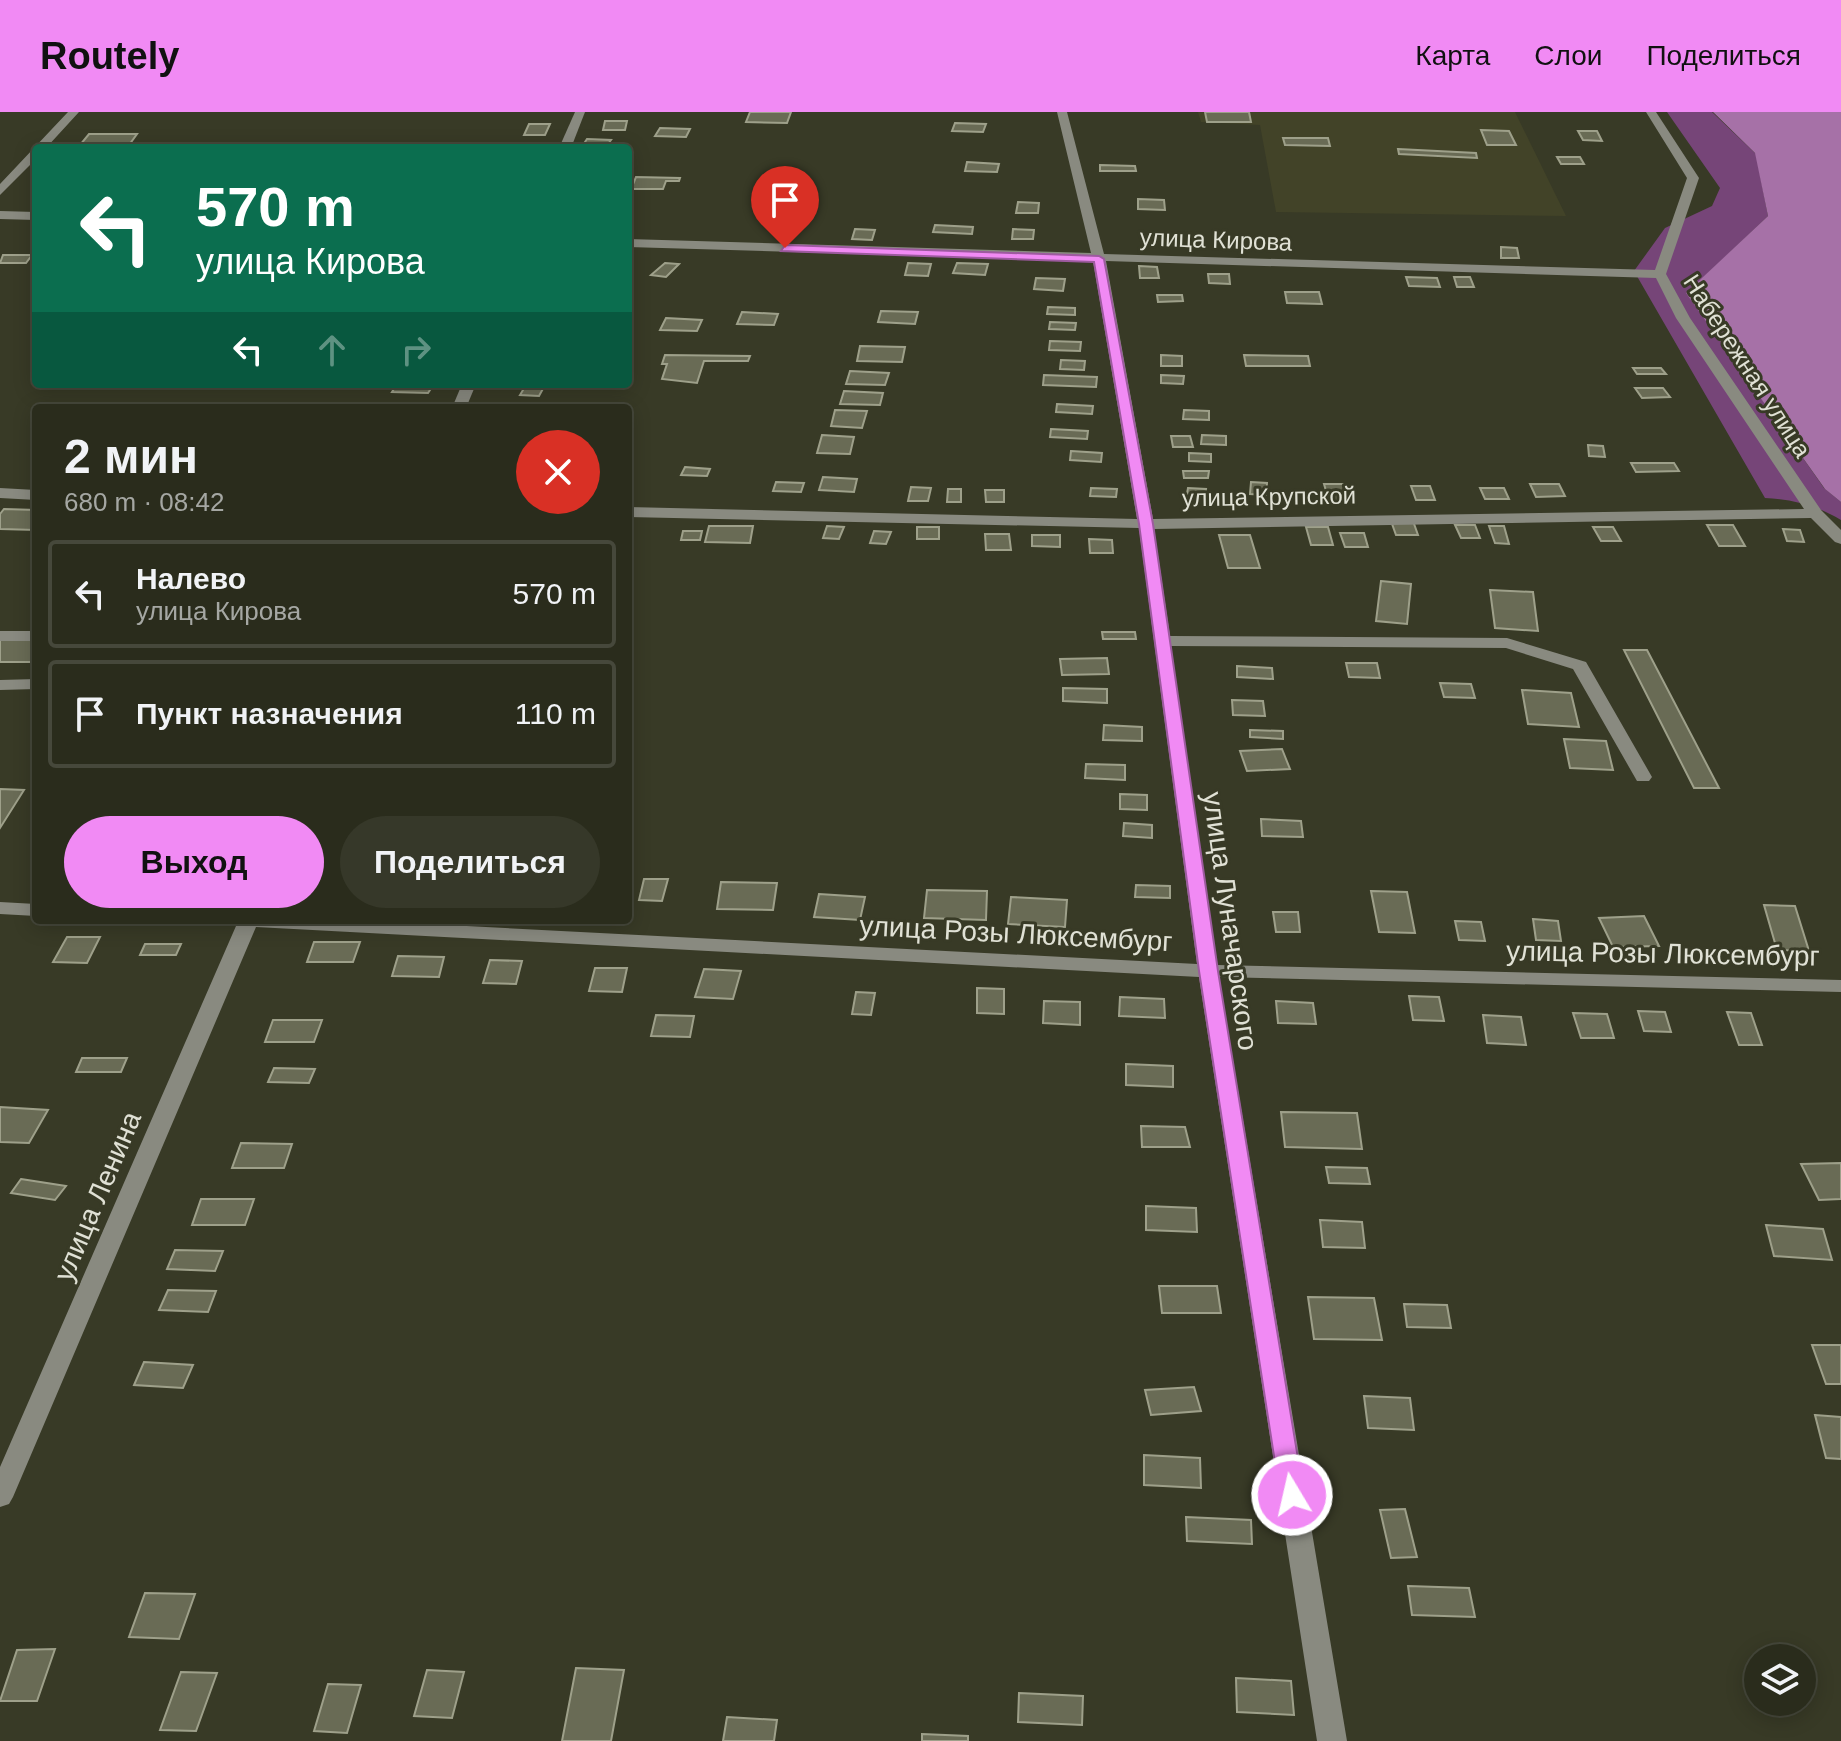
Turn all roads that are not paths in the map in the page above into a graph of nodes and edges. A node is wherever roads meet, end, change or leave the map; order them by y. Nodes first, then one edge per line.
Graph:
1 (74, 112) edge
2 (580, 112) edge
3 (1062, 112) edge
4 (1651, 112) edge
5 (44, 144) edge
6 (567, 144) edge
7 (32, 156) edge
8 (0, 191) edge
9 (0, 215) edge
10 (32, 216) edge
11 (632, 243) edge
12 (1099, 259) junction
13 (1660, 274) junction
14 (0, 493) edge
15 (32, 495) edge
16 (632, 512) edge
17 (1815, 513) junction
18 (1146, 524) junction
19 (1841, 539) edge
20 (0, 636) edge
21 (32, 636) edge
22 (1163, 641) junction
23 (32, 684) edge
24 (0, 685) edge
25 (1643, 777) dead end
26 (0, 908) edge
27 (32, 910) edge
28 (247, 924) edge
29 (324, 924) edge
30 (1208, 971) junction
31 (1841, 986) edge
32 (0, 1497) edge
33 (1332, 1741) edge

1 - 5 street
2 - 6 street
3 - 12 street, улица Луначарского
4 - 13 street, Набережная улица
7 - 8 street
9 - 10 street
11 - 12 street, улица Кирова
12 - 13 street, улица Кирова
12 - 18 street, улица Луначарского
13 - 17 street, Набережная улица
14 - 15 street
16 - 18 street, улица Крупской
17 - 18 street, улица Крупской
17 - 19 street, Набережная улица
18 - 22 street, улица Луначарского
20 - 21 street
22 - 25 street
22 - 30 street, улица Луначарского
23 - 24 street
26 - 27 street
28 - 32 street, улица Ленина
29 - 30 street, улица Розы Люксембург
30 - 31 street, улица Розы Люксембург
30 - 33 street, улица Луначарского

